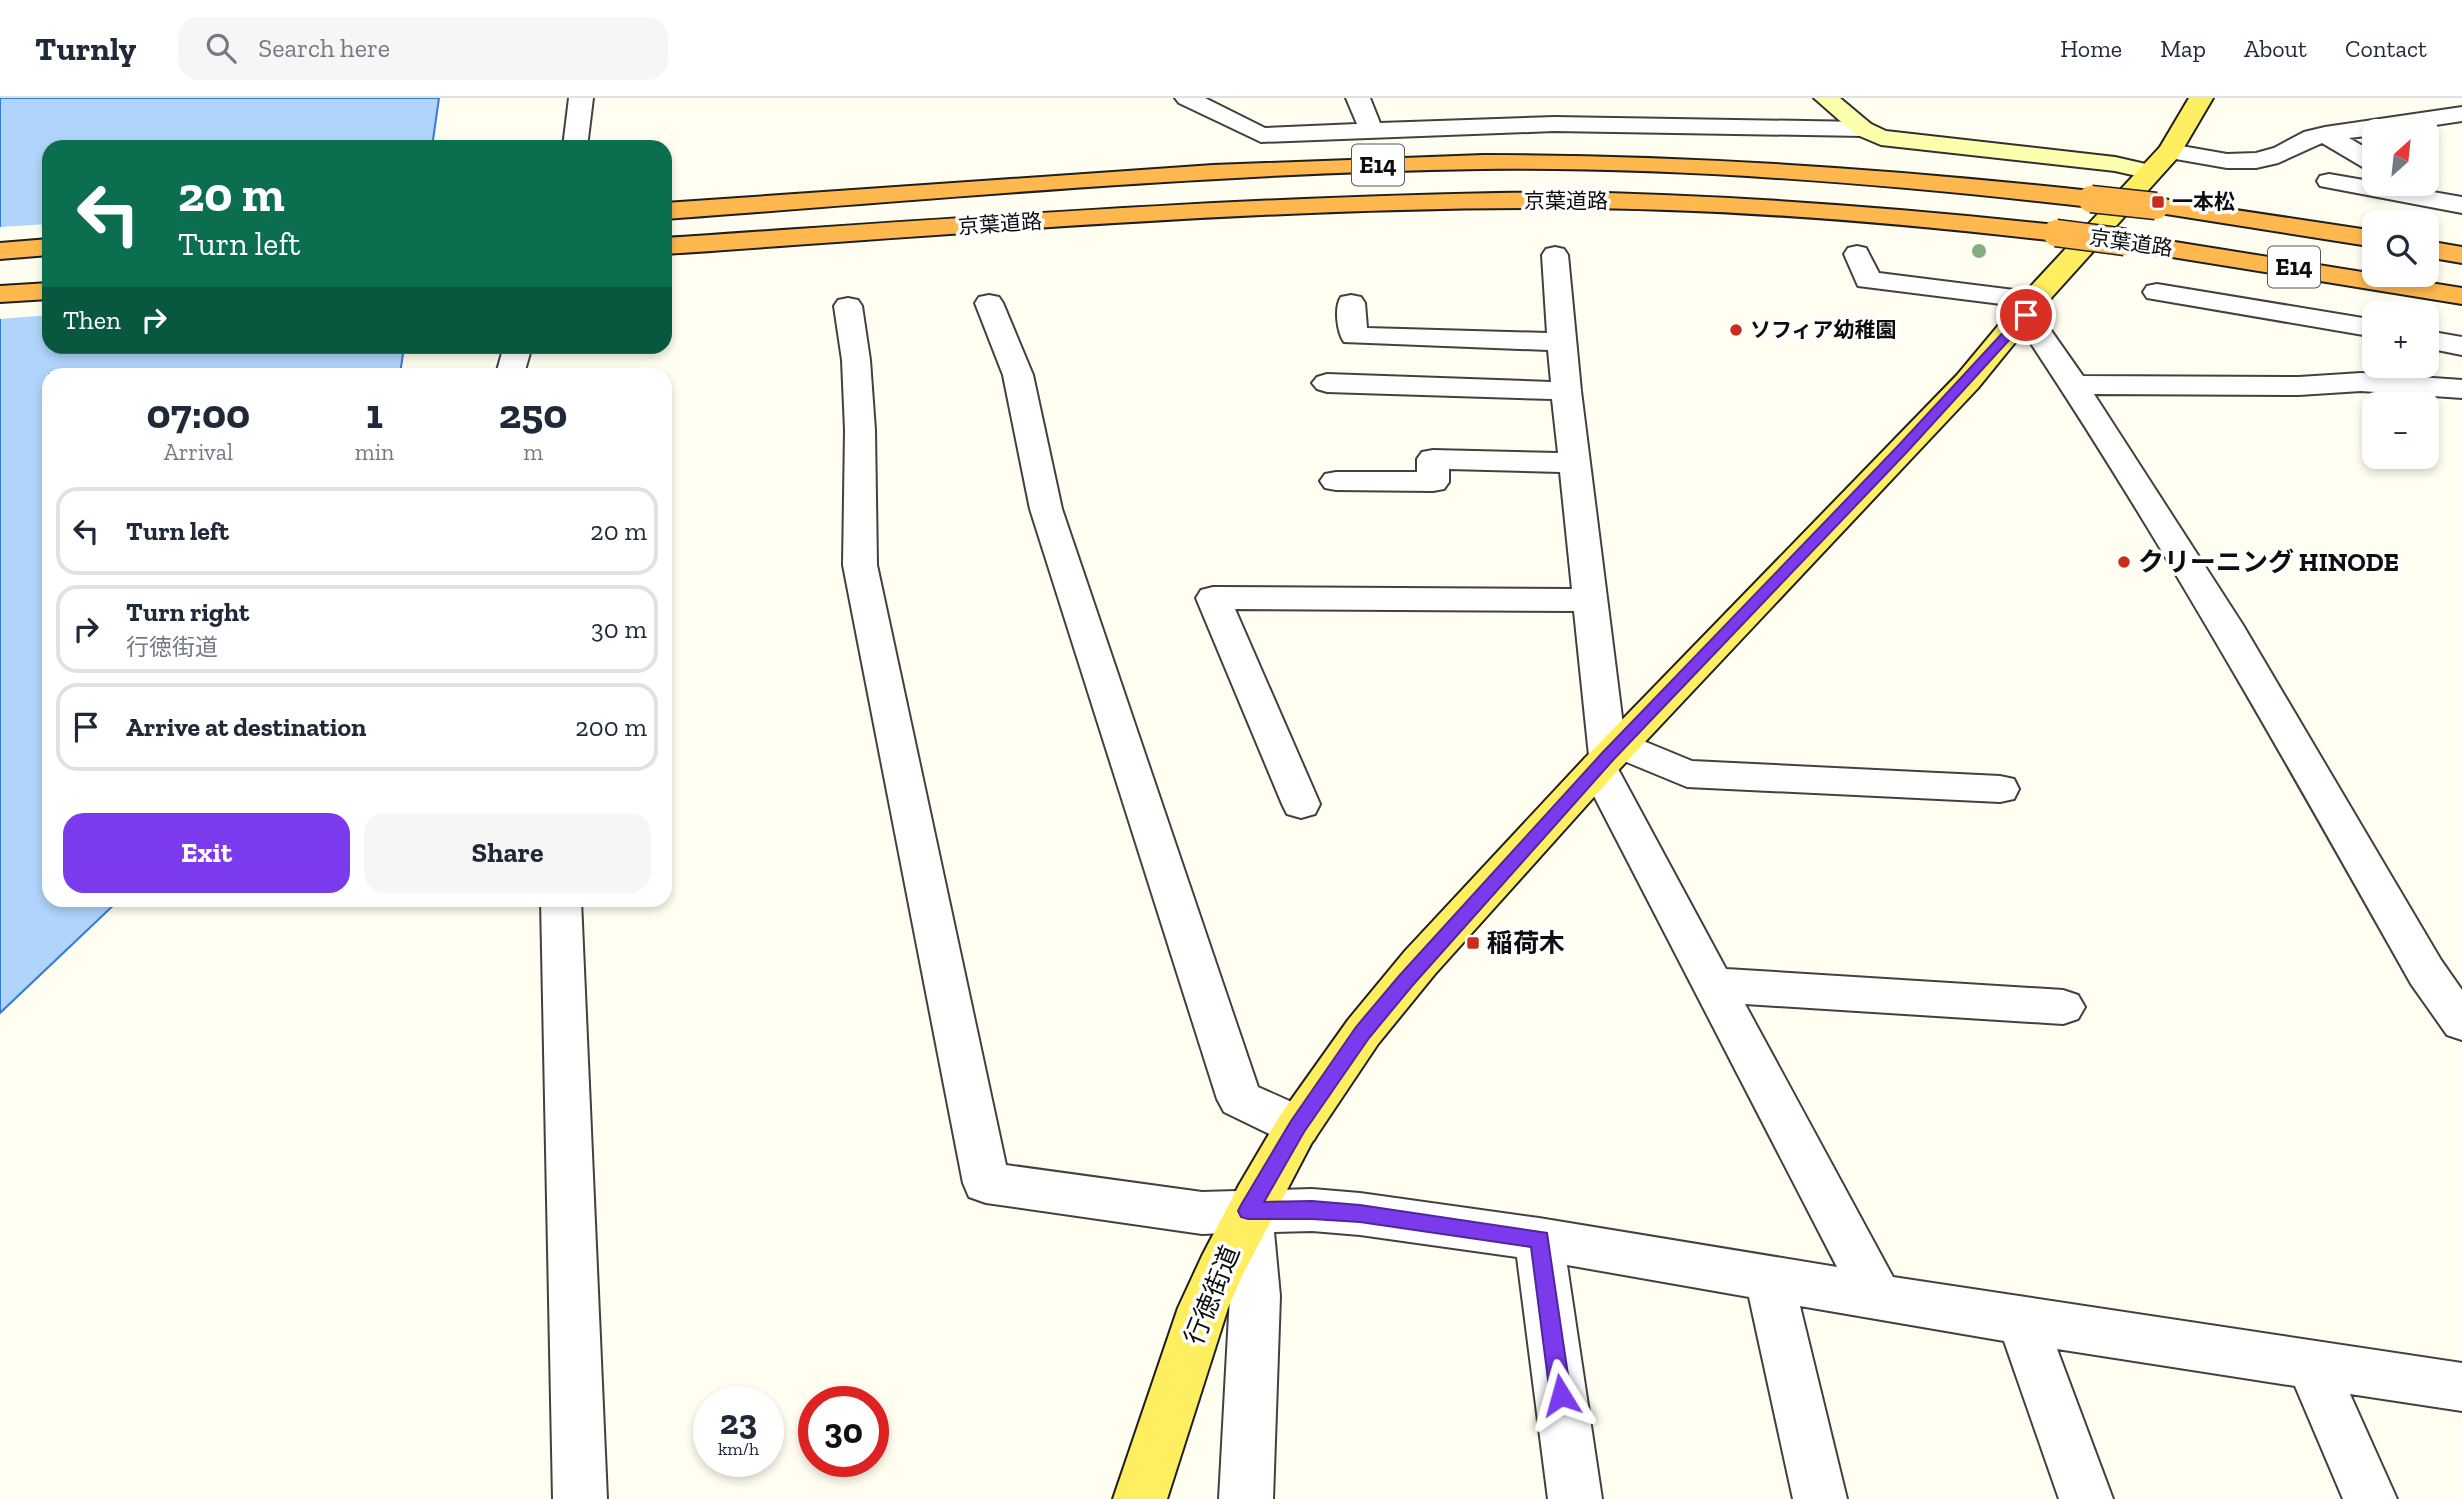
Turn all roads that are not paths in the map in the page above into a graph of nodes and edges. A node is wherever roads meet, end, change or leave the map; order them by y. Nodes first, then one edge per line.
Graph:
1 (581, 98) edge
2 (1187, 98) edge
3 (1358, 98) edge
4 (1545, 98) edge
5 (1826, 98) edge
6 (2201, 98) edge
7 (2450, 115) edge
8 (1554, 124) junction
9 (1863, 130) junction
10 (2462, 130) edge
11 (1372, 132) junction
12 (2325, 134) junction
13 (576, 140) edge
14 (2362, 156) edge
15 (2159, 176) junction
16 (2329, 181) dead end
17 (2362, 185) edge
18 (2428, 196) edge
19 (2462, 205) edge
20 (672, 211) edge
21 (2223, 215) junction
22 (2362, 227) edge
23 (2439, 236) edge
24 (2362, 237) edge
25 (2462, 239) edge
26 (672, 246) edge
27 (42, 247) edge
28 (0, 250) edge
29 (2439, 251) edge
30 (1857, 254) dead end
31 (1555, 255) dead end
32 (2462, 255) edge
33 (42, 291) edge
34 (2157, 292) dead end
35 (0, 294) edge
36 (2462, 296) edge
37 (989, 303) dead end
38 (1350, 303) dead end
39 (848, 306) dead end
40 (2031, 307) junction
41 (2362, 327) edge
42 (2439, 341) edge
43 (1562, 342) junction
44 (2462, 346) edge
45 (1328, 383) dead end
46 (2074, 385) junction
47 (2462, 389) edge
48 (1566, 391) junction
49 (1574, 463) junction
50 (1336, 481) dead end
51 (1590, 600) junction
52 (1609, 756) junction
53 (2000, 789) dead end
54 (1301, 804) dead end
55 (561, 907) edge
56 (1714, 985) junction
57 (2063, 1007) dead end
58 (2462, 1023) edge
59 (1298, 1126) junction
60 (1248, 1211) junction
61 (1539, 1240) junction
62 (1769, 1278) junction
63 (1877, 1296) junction
64 (2022, 1321) junction
65 (2311, 1364) junction
66 (2462, 1387) edge
67 (580, 1499) edge
68 (1140, 1499) edge
69 (1246, 1499) edge
70 (1575, 1499) edge
71 (1820, 1499) edge
72 (2086, 1499) edge
73 (2370, 1499) edge

1 - 13 street
2 - 11 street
3 - 11 street
4 - 8 street
5 - 9 street
6 - 15 main road, 行徳街道
7 - 10 street
7 - 12 street
8 - 9 street
8 - 11 street
9 - 15 street
12 - 14 street
12 - 15 street
15 - 20 highway, 京葉道路 / E14, bridge
15 - 21 highway, 京葉道路 / E14
15 - 40 main road, 行徳街道
16 - 17 street
18 - 19 street
21 - 22 highway
21 - 24 highway, 京葉道路 / E14
23 - 25 highway
26 - 36 highway, 京葉道路 / E14, bridge
27 - 28 highway
29 - 32 highway
30 - 40 street
31 - 43 street
33 - 35 highway
34 - 41 street
37 - 59 street
38 - 43 street
39 - 60 street
40 - 46 street
40 - 52 main road, 行徳街道
42 - 44 street
43 - 48 street
45 - 48 street
46 - 47 street
46 - 58 street
48 - 49 street
49 - 50 street
49 - 51 street
51 - 52 street
51 - 54 street
52 - 53 street
52 - 56 street
52 - 59 main road, 行徳街道
55 - 67 street
56 - 57 street
56 - 63 street
59 - 60 main road, 行徳街道
60 - 61 street
60 - 68 main road, 行徳街道
60 - 69 street
61 - 62 street
61 - 70 street
62 - 63 street
62 - 71 street
63 - 64 street
64 - 65 street
64 - 72 street
65 - 66 street
65 - 73 street

